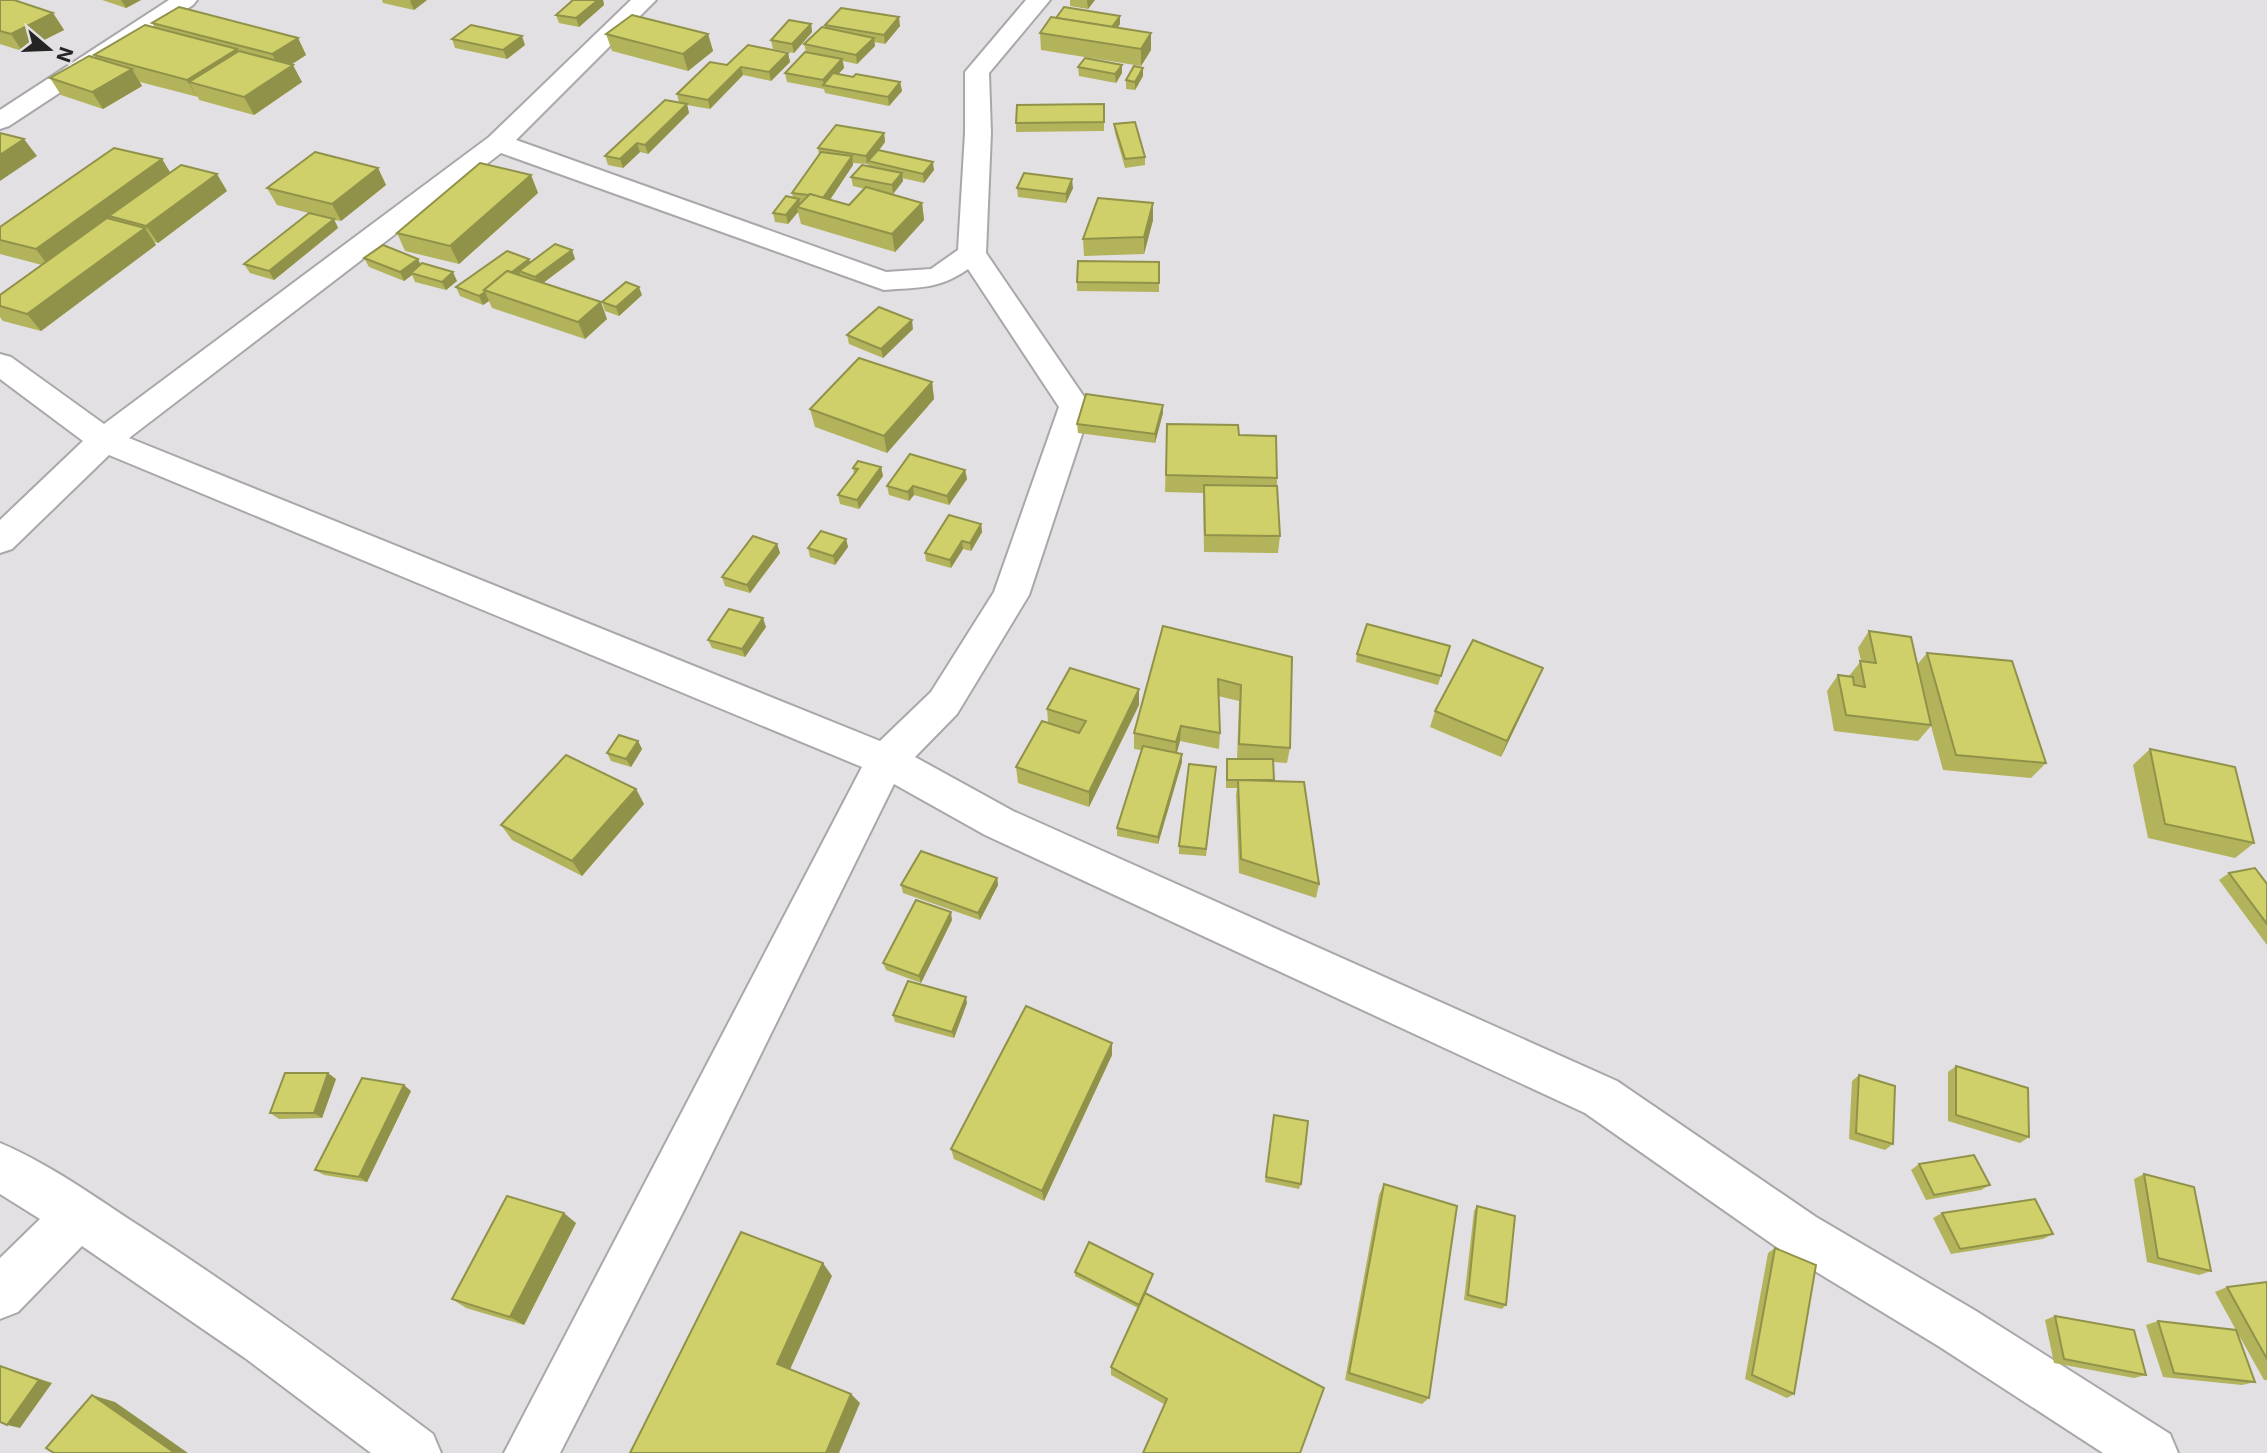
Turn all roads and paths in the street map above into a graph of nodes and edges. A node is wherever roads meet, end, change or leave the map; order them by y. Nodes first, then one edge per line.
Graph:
1 (186, 0) edge
2 (644, 0) edge
3 (1038, 0) edge
4 (0, 121) edge
5 (498, 143) junction
6 (972, 253) junction
7 (0, 363) edge
8 (104, 440) junction
9 (0, 540) edge
10 (886, 760) junction
11 (0, 1167) edge
12 (79, 1214) junction
13 (0, 1294) edge
14 (414, 1453) edge
15 (531, 1453) edge
16 (2151, 1453) edge

1 - 4 street
2 - 5 street
3 - 6 street
5 - 6 street
5 - 8 street
6 - 10 street
7 - 8 street
8 - 9 street
8 - 10 street
10 - 15 street
10 - 16 street
11 - 12 street
12 - 13 street
12 - 14 street

